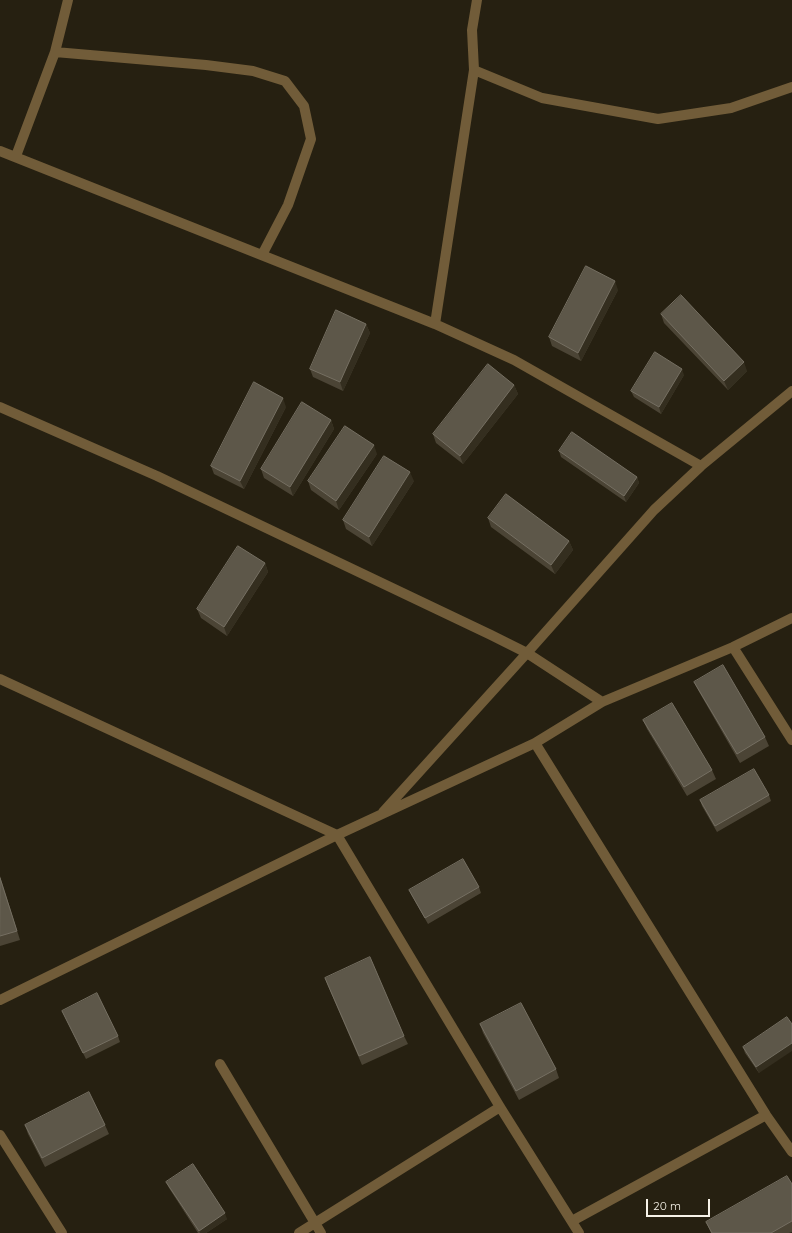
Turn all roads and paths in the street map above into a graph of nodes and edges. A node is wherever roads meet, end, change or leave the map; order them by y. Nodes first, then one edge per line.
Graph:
1 (68, 0) edge
2 (477, 0) edge
3 (55, 52) junction
4 (474, 70) junction
5 (792, 87) edge
6 (0, 151) edge
7 (16, 156) junction
8 (262, 255) junction
9 (435, 324) junction
10 (792, 391) edge
11 (0, 407) edge
12 (701, 466) junction
13 (792, 618) edge
14 (733, 646) junction
15 (528, 653) junction
16 (0, 679) edge
17 (602, 702) junction
18 (792, 740) edge
19 (535, 743) junction
20 (379, 817) junction
21 (337, 835) junction
22 (0, 1000) edge
23 (220, 1064) dead end
24 (500, 1107) junction
25 (766, 1115) junction
26 (0, 1135) edge
27 (792, 1152) edge
28 (572, 1221) junction
29 (315, 1222) junction
30 (62, 1233) edge
31 (299, 1233) edge
32 (321, 1233) edge
33 (579, 1233) edge

1 - 3 street
2 - 4 street
3 - 7 street
3 - 8 street
4 - 5 street
4 - 9 street
6 - 7 street
7 - 8 street
8 - 9 street
9 - 12 street
10 - 12 street
11 - 15 street
12 - 15 street
13 - 14 street
14 - 17 street
14 - 18 street
15 - 17 street
15 - 20 street
16 - 21 street
17 - 19 street
19 - 20 street
19 - 25 street
20 - 21 street
21 - 22 street
21 - 24 street
23 - 29 street
24 - 28 street
24 - 29 street
25 - 27 street
25 - 28 street
26 - 30 street
28 - 33 street
29 - 31 street
29 - 32 street

